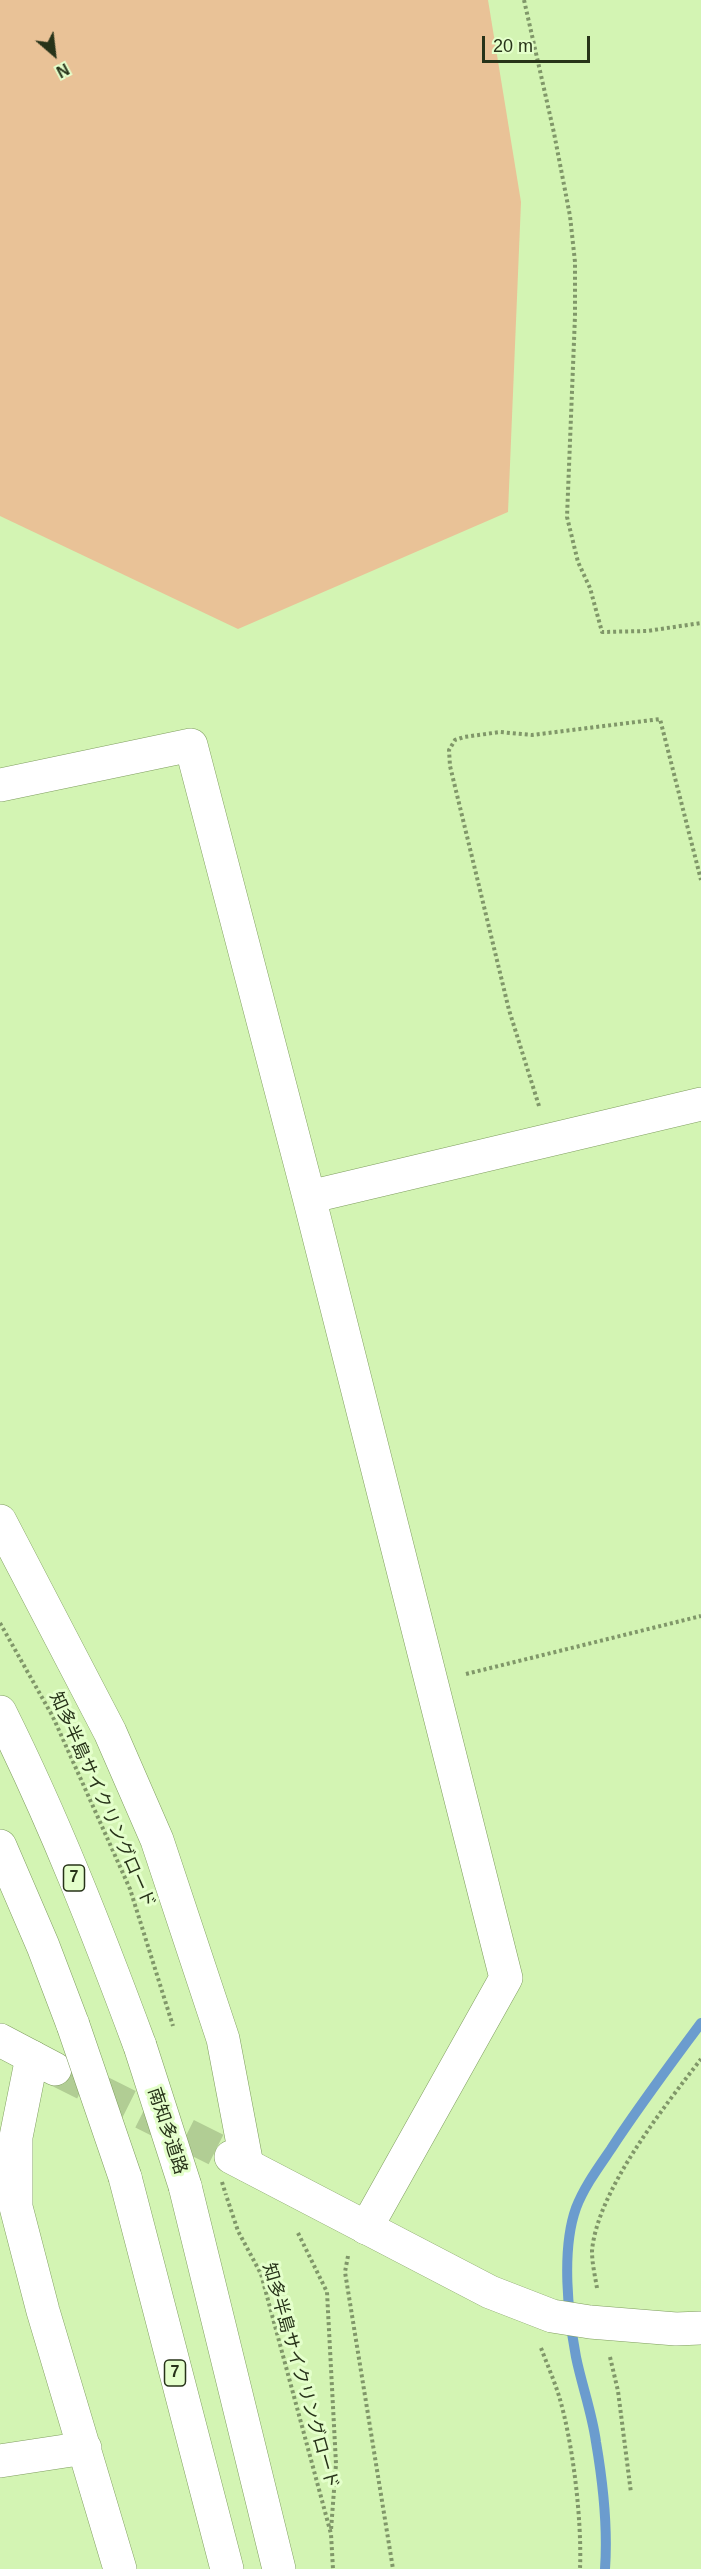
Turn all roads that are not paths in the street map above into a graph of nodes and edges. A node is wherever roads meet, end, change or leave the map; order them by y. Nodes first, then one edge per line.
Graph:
1 (0, 785) edge
2 (701, 1104) edge
3 (309, 1197) junction
4 (0, 1521) edge
5 (0, 1712) edge
6 (0, 1846) edge
7 (0, 2040) edge
8 (8, 2208) edge
9 (366, 2228) junction
10 (701, 2328) edge
11 (85, 2448) junction
12 (0, 2461) edge
13 (120, 2569) edge
14 (227, 2569) edge
15 (279, 2569) edge

1 - 3 main road
2 - 3 main road
3 - 9 main road
4 - 9 main road
5 - 15 main road, 南知多道路 / 7, bridge
6 - 14 main road, 7, bridge
7 - 8 main road
8 - 11 main road
9 - 10 main road
11 - 12 main road
11 - 13 main road

